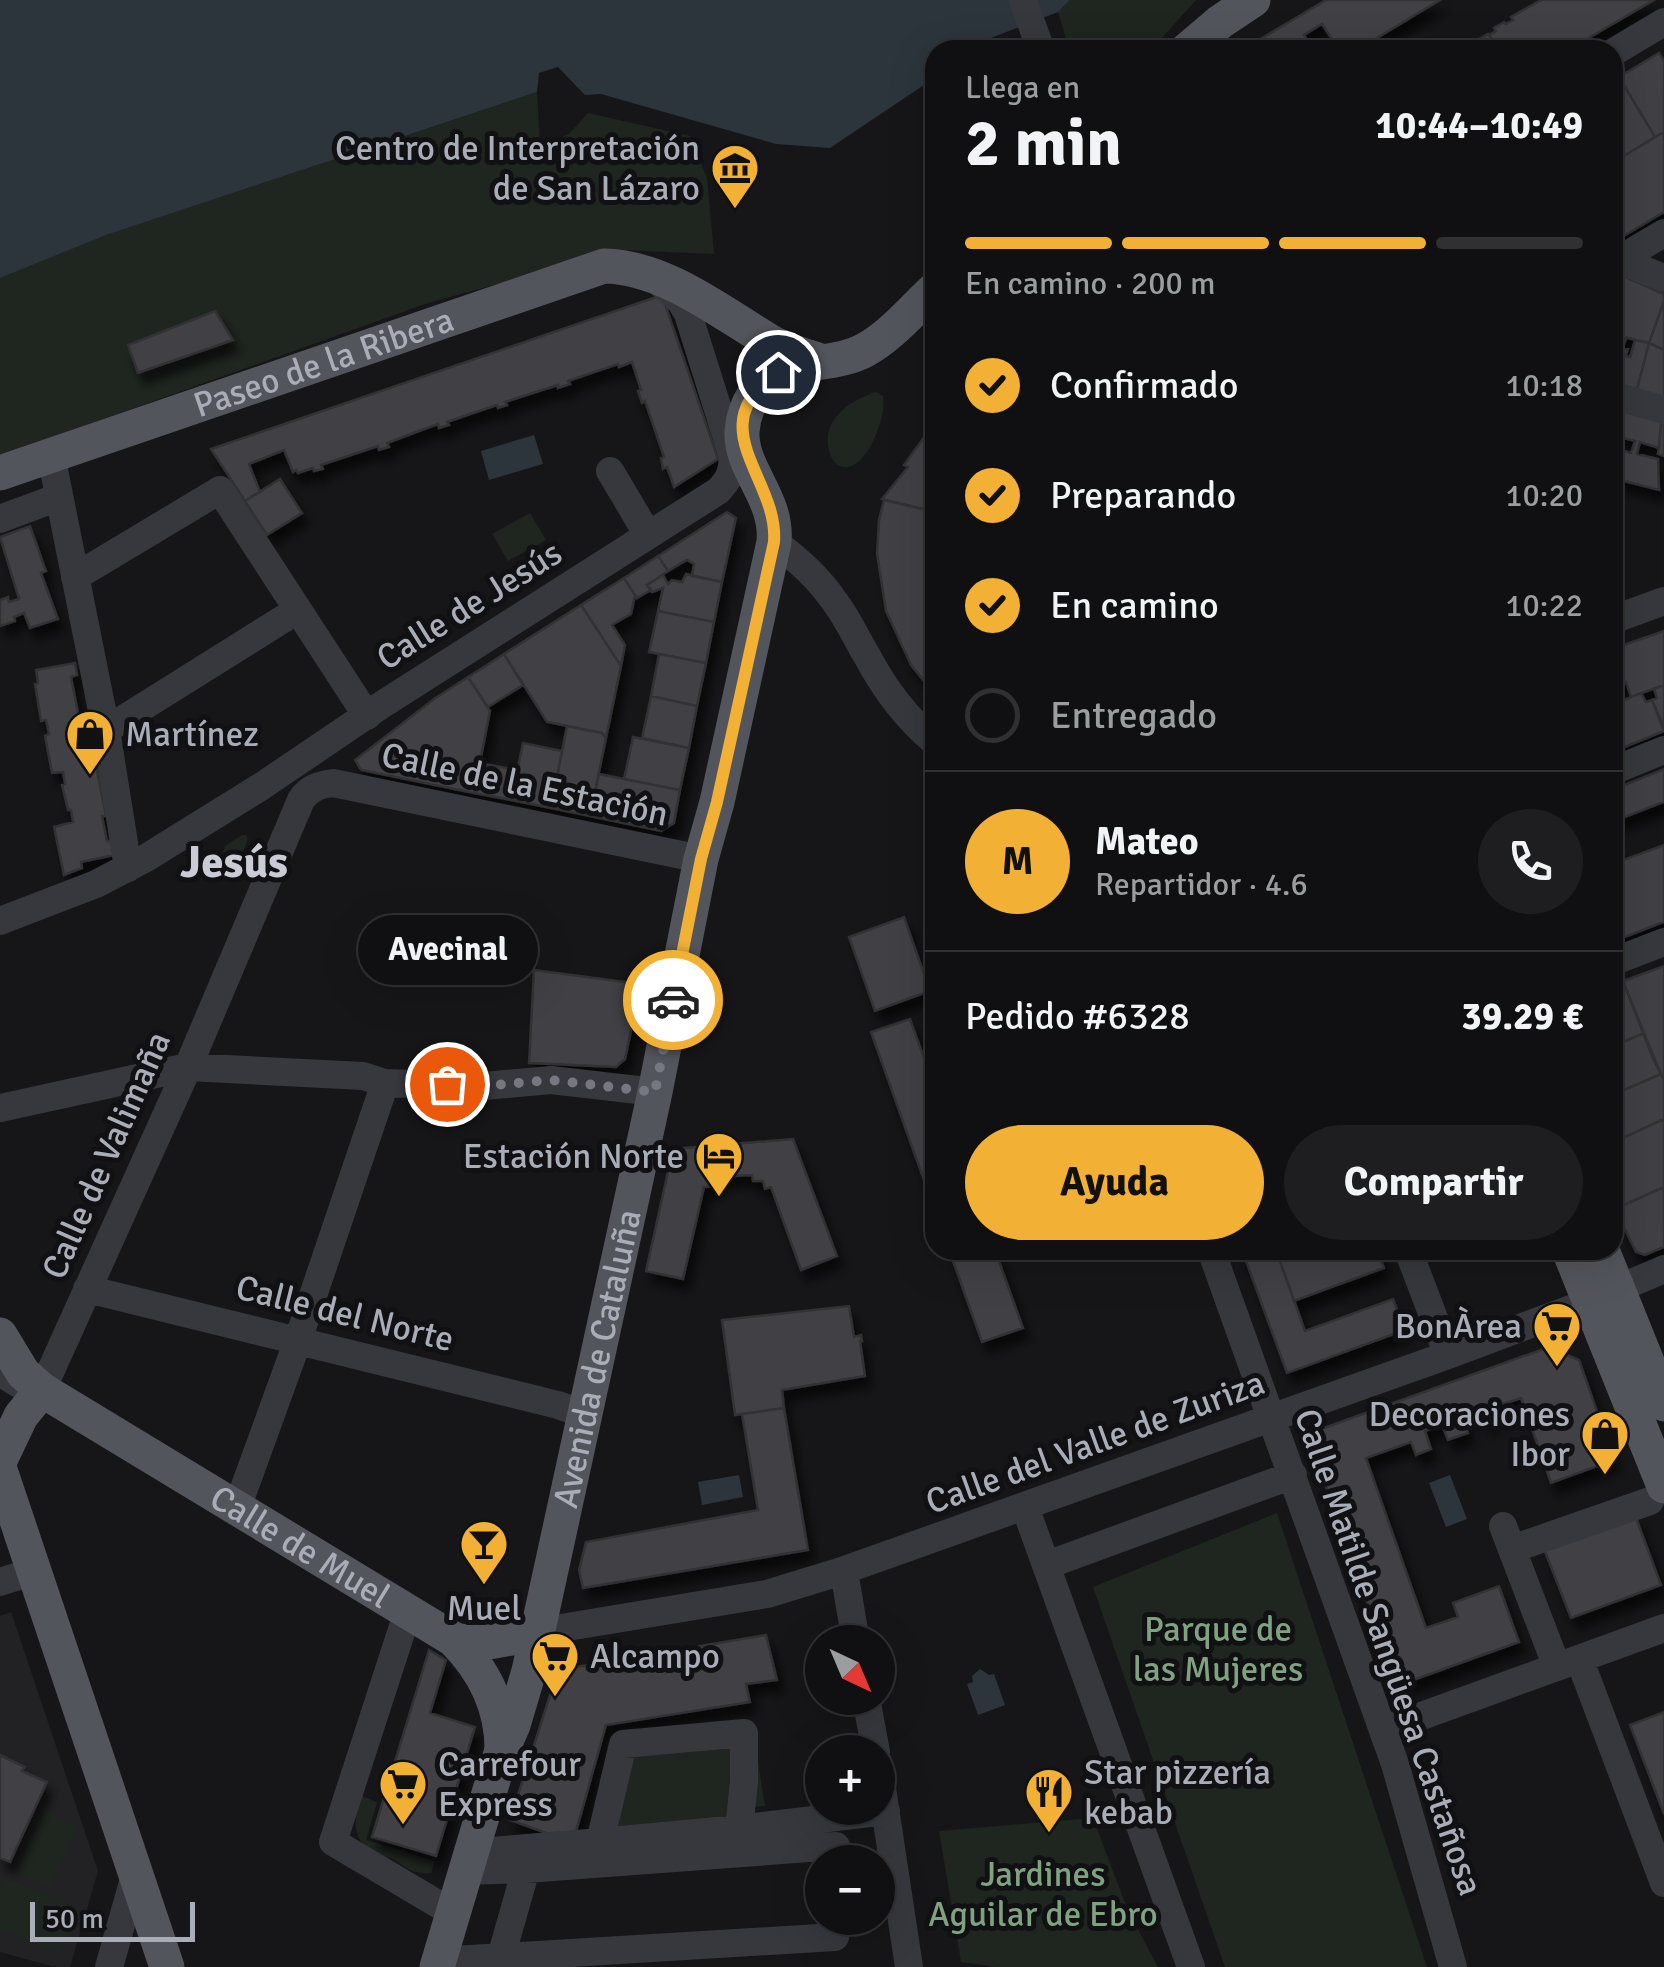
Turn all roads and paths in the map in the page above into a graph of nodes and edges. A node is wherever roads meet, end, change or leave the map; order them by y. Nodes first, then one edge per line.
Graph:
1 (1023, 0) edge
2 (1253, 0) edge
3 (1664, 22) edge
4 (1037, 40) edge
5 (1199, 40) edge
6 (1623, 46) edge
7 (1664, 233) edge
8 (1623, 254) edge
9 (1623, 261) edge
10 (650, 275) junction
11 (1664, 278) edge
12 (925, 298) edge
13 (822, 362) junction
14 (1623, 398) edge
15 (1664, 410) edge
16 (51, 455) junction
17 (610, 471) dead end
18 (0, 473) edge
19 (718, 491) junction
20 (59, 497) junction
21 (0, 519) edge
22 (772, 525) junction
23 (648, 535) junction
24 (75, 577) junction
25 (1664, 601) edge
26 (296, 610) junction
27 (1623, 616) edge
28 (367, 716) junction
29 (106, 730) junction
30 (925, 732) edge
31 (324, 745) junction
32 (1664, 750) edge
33 (1623, 767) edge
34 (333, 783) junction
35 (262, 786) junction
36 (295, 814) junction
37 (701, 859) junction
38 (128, 868) junction
39 (0, 921) edge
40 (1664, 942) edge
41 (1623, 958) edge
42 (188, 1068) junction
43 (385, 1082) junction
44 (655, 1092) junction
45 (0, 1108) edge
46 (1214, 1260) edge
47 (1412, 1260) edge
48 (1577, 1260) edge
49 (1602, 1260) edge
50 (1664, 1270) edge
51 (87, 1289) junction
52 (1604, 1295) junction
53 (0, 1335) edge
54 (298, 1340) junction
55 (1448, 1355) junction
56 (0, 1372) edge
57 (42, 1390) junction
58 (1664, 1404) edge
59 (584, 1414) junction
60 (1271, 1418) junction
61 (0, 1460) edge
62 (0, 1470) edge
63 (1293, 1475) junction
64 (1657, 1493) edge
65 (1025, 1506) junction
66 (237, 1508) junction
67 (1047, 1565) junction
68 (35, 1571) junction
69 (0, 1582) edge
70 (846, 1582) dead end
71 (408, 1611) junction
72 (853, 1625) edge
73 (1664, 1628) edge
74 (537, 1632) junction
75 (453, 1639) junction
76 (1557, 1667) junction
77 (1584, 1674) dead end
78 (1383, 1730) junction
79 (502, 1750) junction
80 (805, 1820) edge
81 (888, 1825) edge
82 (739, 1828) junction
83 (600, 1842) junction
84 (805, 1848) edge
85 (479, 1861) junction
86 (526, 1870) junction
87 (136, 1872) junction
88 (1664, 1883) edge
89 (453, 1913) junction
90 (835, 1935) edge
91 (501, 1957) junction
92 (438, 1964) edge
93 (109, 1967) edge
94 (167, 1967) edge
95 (909, 1967) edge
96 (1192, 1967) edge
97 (1453, 1967) edge

1 - 4 street
2 - 5 main road
3 - 6 street
7 - 8 street
9 - 11 street
10 - 13 main road, Paseo de la Ribera
10 - 16 main road, Paseo de la Ribera
10 - 19 street
12 - 13 main road
13 - 22 main road
14 - 15 street
16 - 18 main road, Paseo de la Ribera
16 - 20 street
17 - 23 street
19 - 22 street
19 - 23 street, Calle de Jesús
20 - 21 street
20 - 24 street
22 - 30 street
22 - 37 main road, Avenida de Cataluña
23 - 28 street, Calle de Jesús
24 - 26 street
24 - 29 street
25 - 27 street
26 - 28 street
26 - 29 street
28 - 31 street, Calle de Jesús
29 - 38 street
31 - 34 street
31 - 35 street, Calle de Jesús
32 - 33 street
34 - 36 street
34 - 37 street, Calle de la Estación
35 - 36 street
35 - 38 street, Calle de Jesús
36 - 42 street, Calle de Valimaña
37 - 44 main road, Avenida de Cataluña
38 - 39 street, Calle de Jesús
40 - 41 street
42 - 43 street
42 - 45 street
42 - 51 street, Calle de Valimaña
43 - 44 street
43 - 54 street
44 - 59 main road, Avenida de Cataluña
46 - 60 street, Calle Matilde Sangüesa Castañosa
47 - 55 street
48 - 52 main road
49 - 52 main road
50 - 52 street, Calle del Valle de Zuriza
51 - 54 street, Calle del Norte
51 - 57 street, Calle de Valimaña
52 - 55 street, Calle del Valle de Zuriza
52 - 58 main road
52 - 64 main road
53 - 57 main road, Calle de Muel
54 - 59 street, Calle del Norte
54 - 66 street
55 - 60 street, Calle del Valle de Zuriza
56 - 57 street
57 - 61 main road
57 - 66 main road, Calle de Muel
59 - 74 main road, Avenida de Cataluña
60 - 63 street, Calle Matilde Sangüesa Castañosa
60 - 65 street, Calle del Valle de Zuriza
62 - 68 main road
63 - 67 street
63 - 78 street, Calle Matilde Sangüesa Castañosa
64 - 76 street
65 - 67 street
65 - 74 street, Calle del Valle de Zuriza
66 - 71 main road, Calle de Muel
67 - 96 street
68 - 69 street
68 - 87 main road
70 - 72 street
71 - 75 main road, Calle de Muel
71 - 89 street
73 - 76 street
74 - 75 main road
74 - 79 main road, Avenida de Cataluña
75 - 79 main road, Calle de Muel
76 - 78 street
77 - 88 street
78 - 97 street, Calle Matilde Sangüesa Castañosa
79 - 85 main road, Avenida de Cataluña
80 - 82 street
81 - 95 street
82 - 83 street
82 - 83 street
83 - 85 street
84 - 86 street
85 - 86 street
85 - 89 main road, Avenida de Cataluña
86 - 91 street
87 - 93 street
87 - 94 main road
89 - 92 main road, Avenida de Cataluña
90 - 91 street
91 - 92 street

